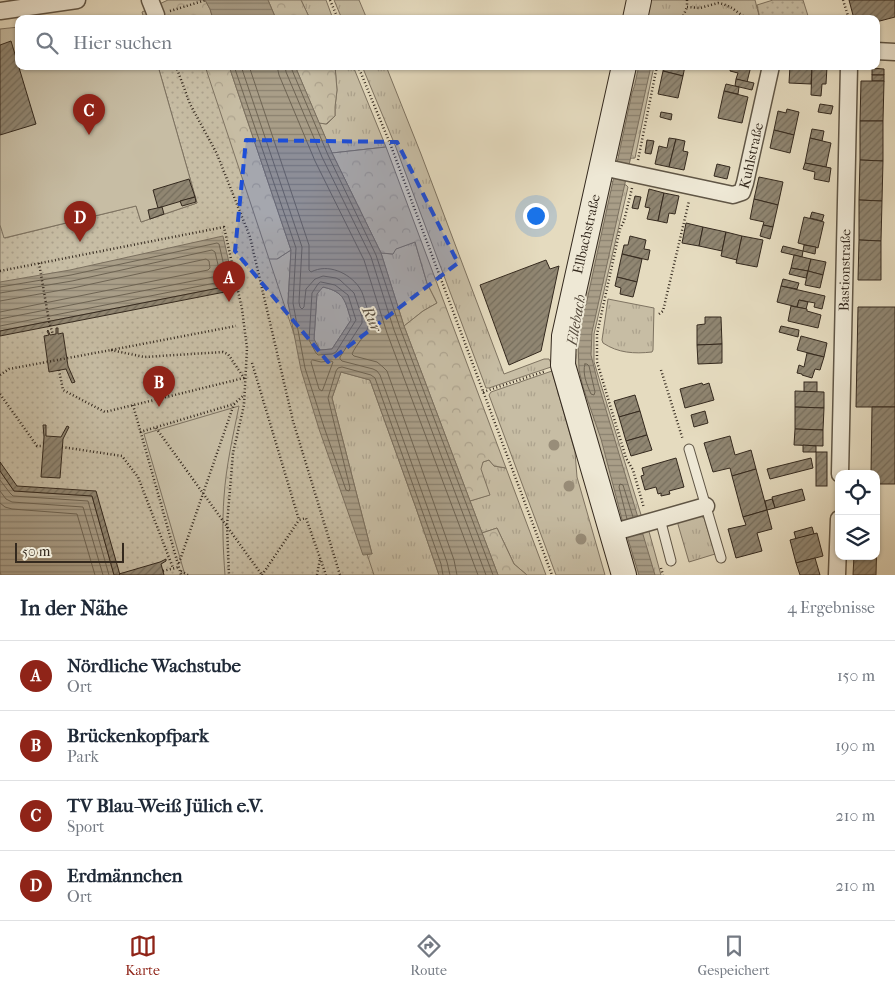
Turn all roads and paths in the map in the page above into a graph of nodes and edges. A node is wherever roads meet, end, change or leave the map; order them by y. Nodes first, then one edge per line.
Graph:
1 (77, 0) edge
2 (206, 0) edge
3 (330, 0) edge
4 (639, 0) edge
5 (687, 0) edge
6 (843, 0) edge
7 (687, 6) junction
8 (173, 10) dead end
9 (0, 11) edge
10 (336, 15) edge
11 (636, 15) edge
12 (684, 15) edge
13 (742, 15) edge
14 (848, 15) edge
15 (880, 51) edge
16 (895, 52) edge
17 (177, 70) edge
18 (360, 70) edge
19 (624, 70) edge
20 (656, 70) edge
21 (770, 70) edge
22 (849, 70) edge
23 (621, 171) junction
24 (692, 187) junction
25 (40, 265) junction
26 (0, 271) edge
27 (238, 309) dead end
28 (242, 309) junction
29 (659, 314) dead end
30 (236, 326) dead end
31 (53, 334) dead end
32 (111, 350) junction
33 (252, 363) dead end
34 (563, 365) junction
35 (60, 370) dead end
36 (661, 370) dead end
37 (0, 375) edge
38 (244, 378) junction
39 (483, 392) junction
40 (0, 394) edge
41 (245, 394) junction
42 (234, 404) junction
43 (133, 405) junction
44 (156, 428) junction
45 (140, 432) junction
46 (43, 446) dead end
47 (62, 447) dead end
48 (690, 450) joint
49 (840, 470) edge
50 (203, 494) junction
51 (706, 506) junction
52 (299, 520) junction
53 (651, 522) junction
54 (227, 525) junction
55 (616, 532) junction
56 (320, 557) junction
57 (721, 558) dead end
58 (838, 560) edge
59 (671, 561) dead end
60 (179, 567) junction
61 (173, 568) junction
62 (163, 571) dead end
63 (181, 575) edge
64 (188, 575) edge
65 (229, 575) edge
66 (262, 575) edge
67 (317, 575) edge
68 (326, 575) edge
69 (340, 575) edge
70 (552, 575) edge
71 (624, 575) edge
72 (838, 575) edge

1 - 9 street
2 - 8 path
3 - 10 path
4 - 11 main road
5 - 7 path
6 - 14 path
7 - 12 path
7 - 13 path
15 - 16 street
17 - 69 path
18 - 39 path
19 - 23 main road, Ellbachstraße
20 - 23 path
21 - 24 street, Kuhlstraße
22 - 49 street, Bastionstraße
23 - 24 street, Kuhlstraße
23 - 34 main road, Ellbachstraße
23 - 53 path
24 - 29 path
25 - 26 path
25 - 28 path
25 - 31 path
27 - 28 path
28 - 38 path
30 - 32 path
32 - 37 path
32 - 38 path
33 - 52 path
34 - 39 path
34 - 55 main road, Ellbachstraße
35 - 43 path
36 - 48 path
38 - 41 path
38 - 43 path
39 - 70 path
40 - 46 path
41 - 42 path
41 - 54 path
42 - 44 path
42 - 50 path
43 - 45 path
44 - 45 path
44 - 50 path
45 - 60 path
47 - 61 path
48 - 51 lane
50 - 54 path
50 - 60 path
51 - 53 street
51 - 57 lane
52 - 56 path
52 - 66 path
53 - 55 street
53 - 59 lane
54 - 65 path
54 - 66 path
55 - 71 main road, Ellbachstraße
56 - 67 path
56 - 68 path
58 - 72 street
60 - 61 path
60 - 63 path
60 - 64 path
61 - 62 path

